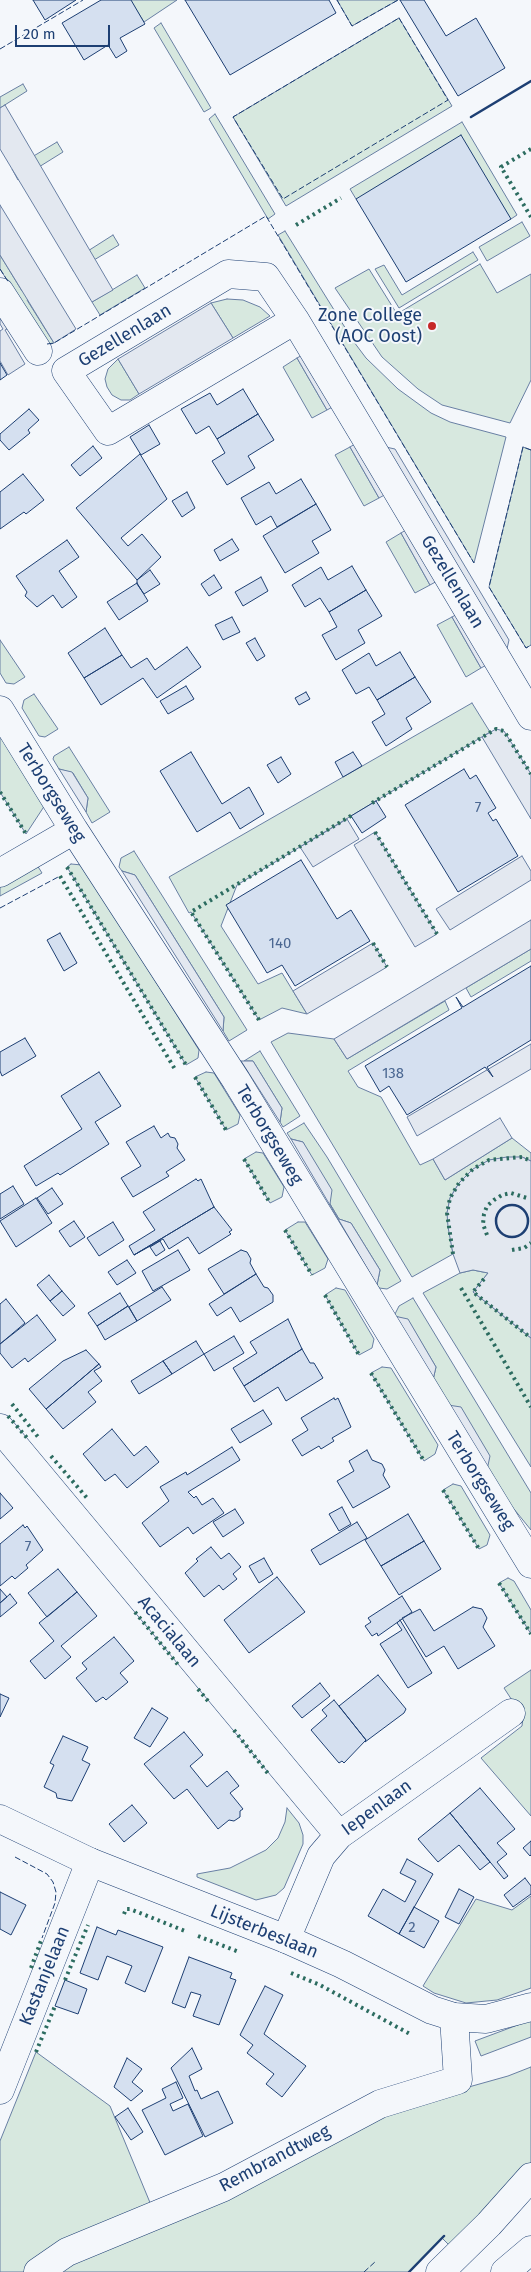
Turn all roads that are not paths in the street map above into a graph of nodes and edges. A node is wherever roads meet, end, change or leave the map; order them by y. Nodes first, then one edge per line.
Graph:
1 (0, 292) edge
2 (295, 320) junction
3 (38, 351) dead end
4 (523, 682) edge
5 (0, 710) edge
6 (531, 716) edge
7 (74, 830) junction
8 (0, 873) edge
9 (0, 1428) edge
10 (531, 1564) edge
11 (512, 1713) dead end
12 (0, 1819) edge
13 (339, 1835) junction
14 (90, 1862) junction
15 (286, 1939) junction
16 (531, 2007) edge
17 (454, 2017) junction
18 (0, 2090) edge
19 (531, 2177) edge
20 (531, 2250) edge
21 (38, 2272) edge
22 (440, 2272) edge
23 (506, 2272) edge

1 - 3 street
2 - 2 street, Gezellenlaan
2 - 4 street, Gezellenlaan
4 - 6 street, Gezellenlaan
5 - 7 street, Terborgseweg
7 - 8 street
7 - 10 street, Terborgseweg
9 - 13 street, Acacialaan
11 - 13 street, Iepenlaan
12 - 14 street, Lijsterbeslaan
13 - 15 street, Iepenlaan
14 - 15 street, Lijsterbeslaan
14 - 18 street, Kastanjelaan
15 - 17 street, Lijsterbeslaan
16 - 17 street, Lijsterbeslaan
17 - 21 street, Rembrandtweg
19 - 22 street
20 - 23 street

